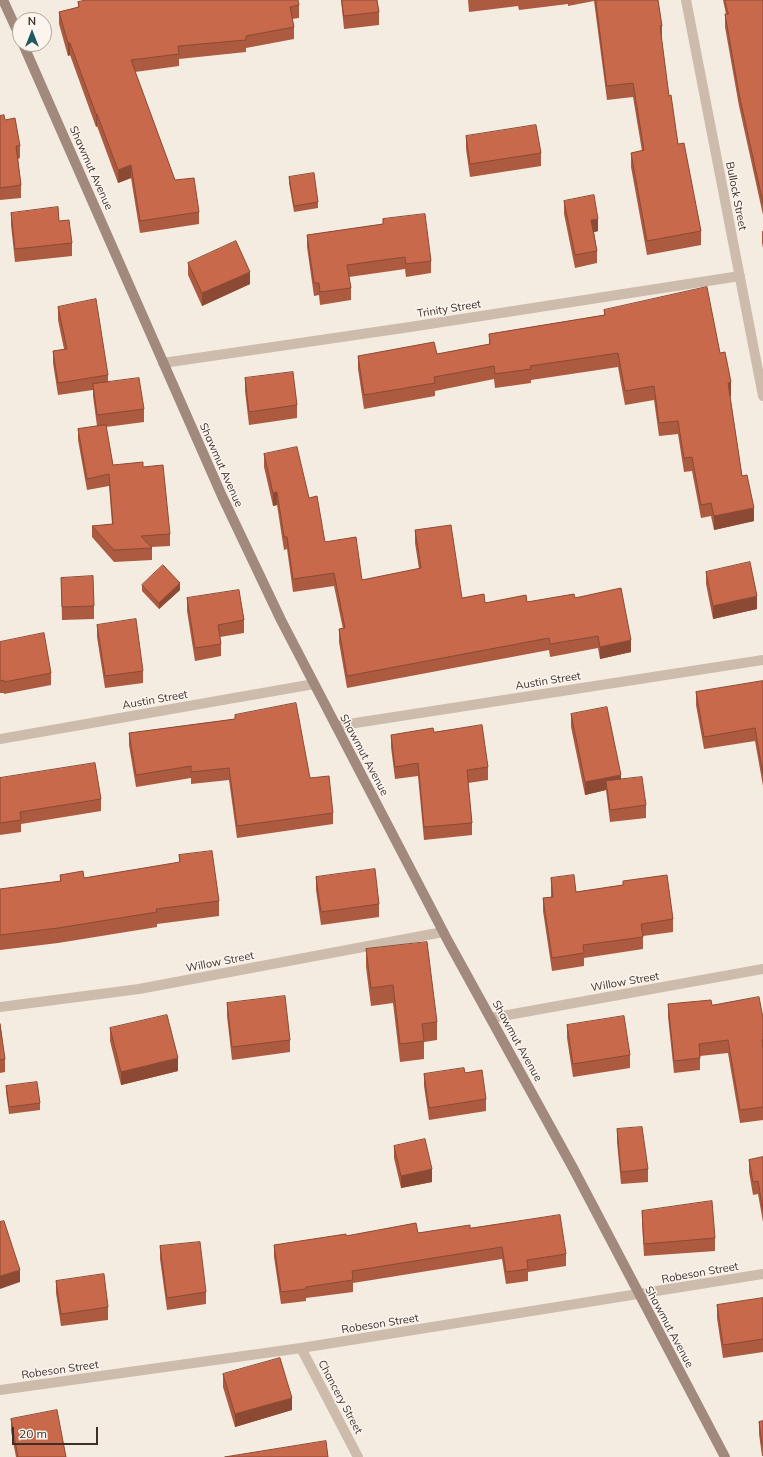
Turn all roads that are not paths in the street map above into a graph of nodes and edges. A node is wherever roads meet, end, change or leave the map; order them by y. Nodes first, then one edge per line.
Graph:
1 (3, 0) edge
2 (686, 0) edge
3 (12, 20) edge
4 (27, 52) edge
5 (740, 276) junction
6 (163, 363) junction
7 (763, 396) edge
8 (763, 660) edge
9 (314, 684) junction
10 (336, 726) junction
11 (0, 739) edge
12 (443, 932) junction
13 (763, 970) edge
14 (0, 1006) edge
15 (491, 1018) junction
16 (763, 1274) edge
17 (639, 1295) junction
18 (301, 1348) junction
19 (0, 1390) edge
20 (358, 1457) edge
21 (725, 1457) edge

1 - 3 main road
2 - 5 street, Bullock Street
4 - 6 main road, Shawmut Avenue
5 - 6 street, Trinity Street
5 - 7 street, Bullock Street
6 - 9 main road, Shawmut Avenue
8 - 10 street, Austin Street
9 - 10 main road, Shawmut Avenue
9 - 11 street, Austin Street
10 - 12 main road, Shawmut Avenue
12 - 14 street, Willow Street
12 - 15 main road, Shawmut Avenue
13 - 15 street, Willow Street
15 - 17 main road, Shawmut Avenue
16 - 17 street, Robeson Street
17 - 18 street, Robeson Street
17 - 21 main road, Shawmut Avenue
18 - 19 street, Robeson Street
18 - 20 street, Chancery Street

